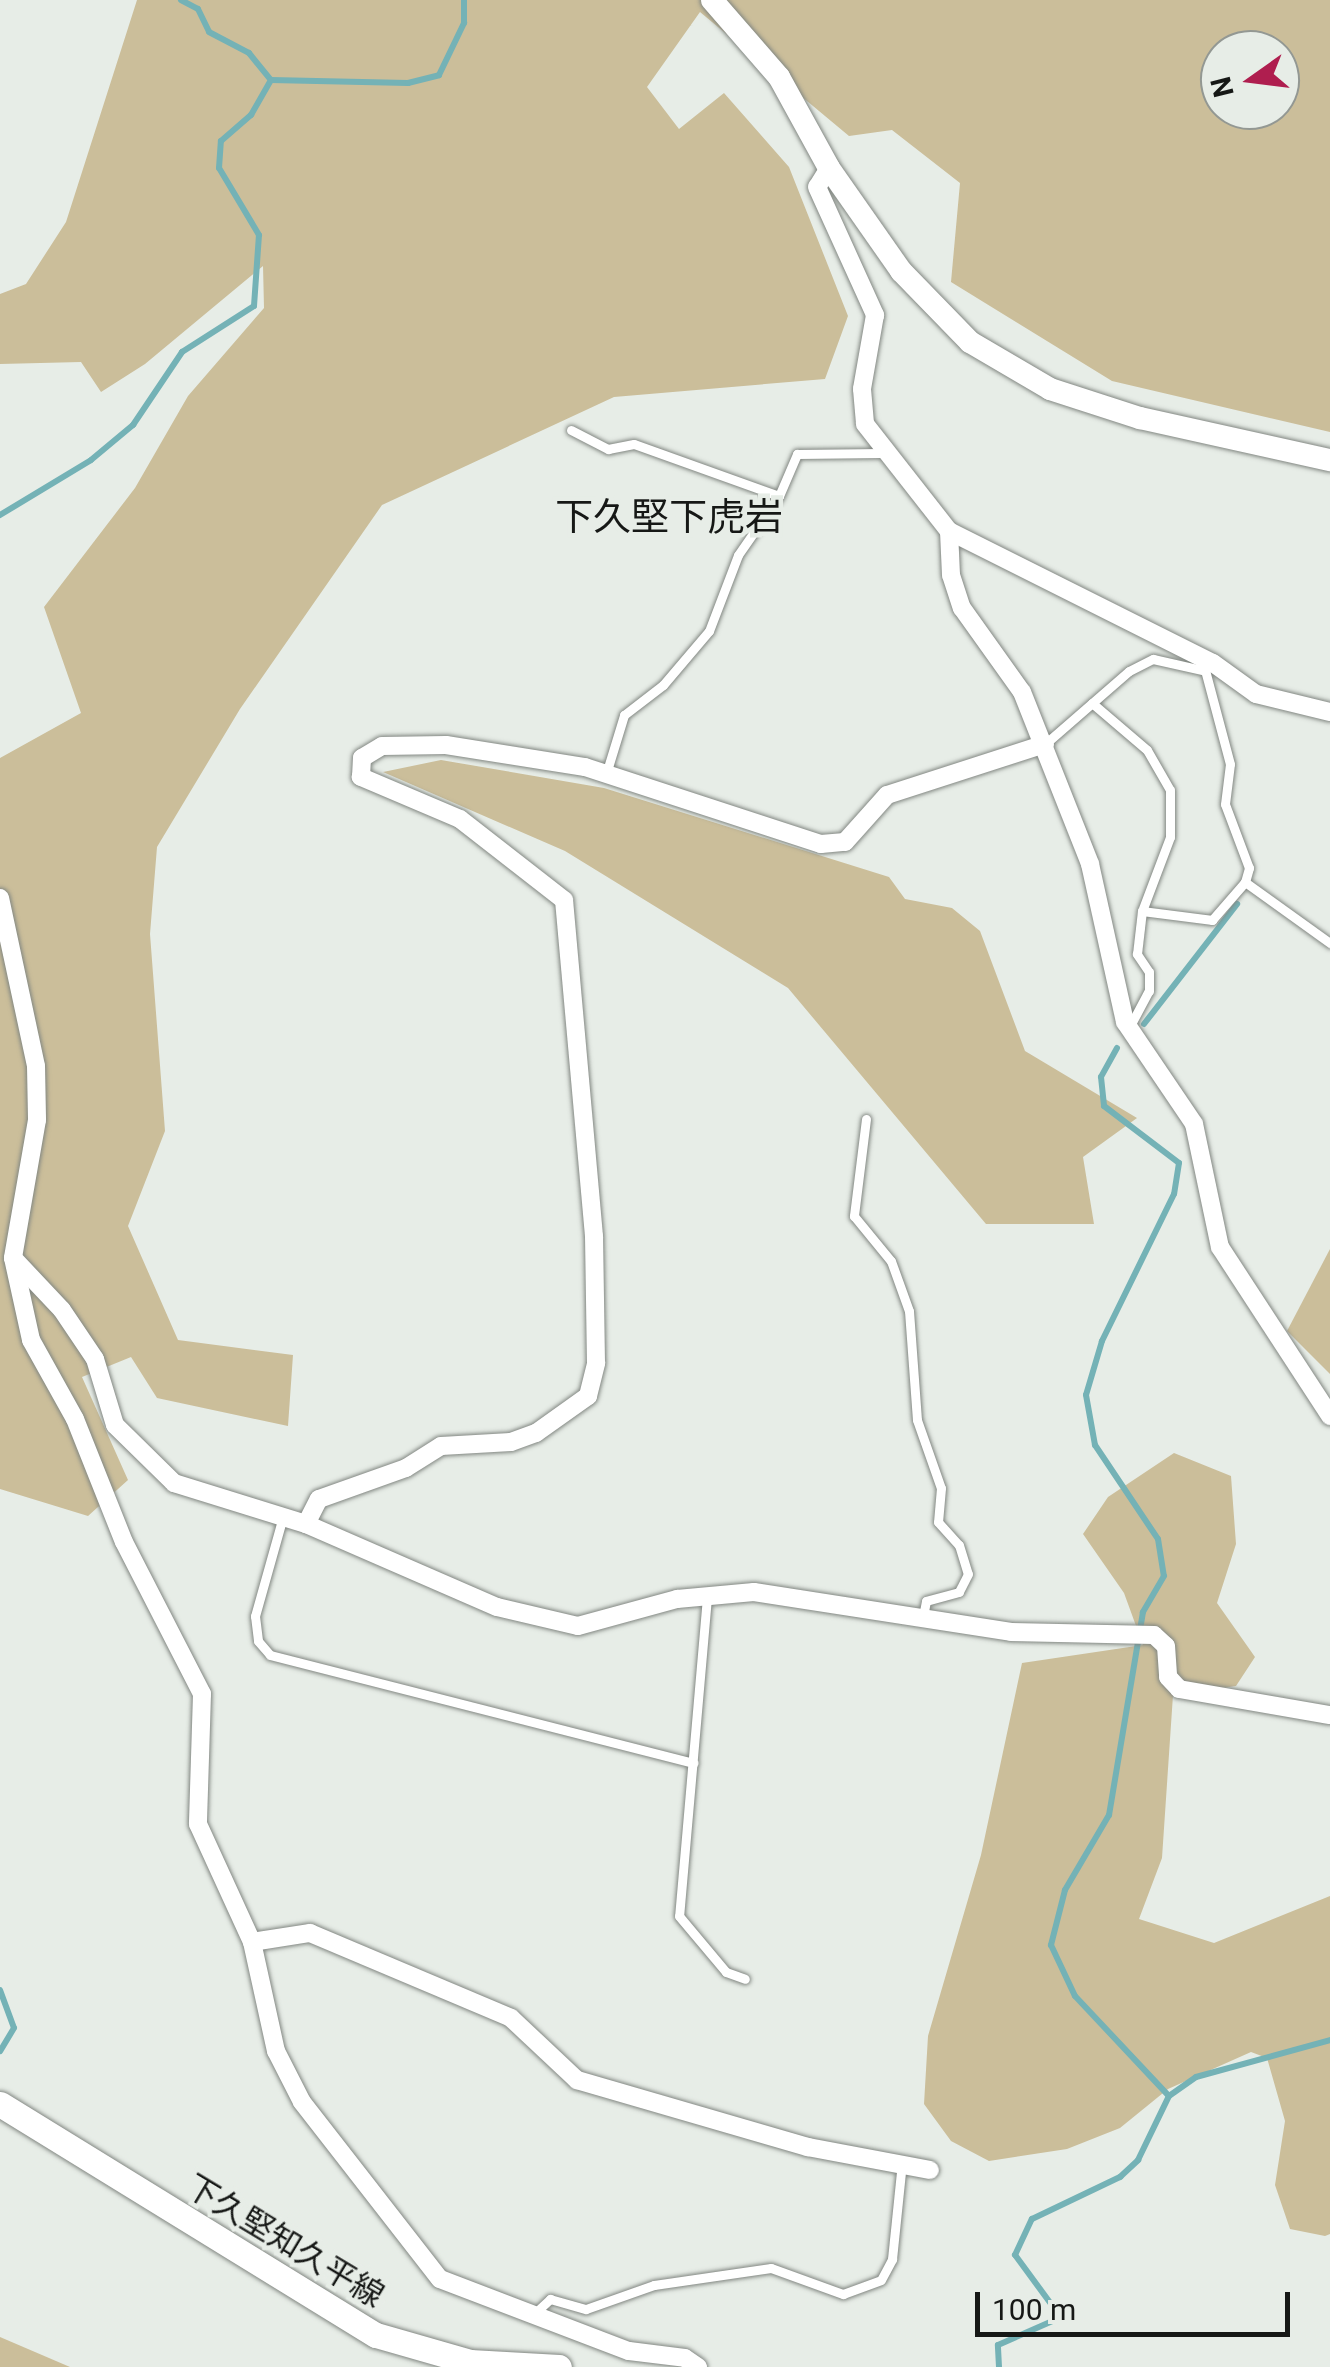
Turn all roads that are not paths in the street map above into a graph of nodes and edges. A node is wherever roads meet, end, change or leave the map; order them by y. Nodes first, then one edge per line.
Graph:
1 (712, 0) edge
2 (829, 168) junction
3 (571, 430) dead end
4 (882, 454) junction
5 (1330, 460) edge
6 (779, 496) junction
7 (949, 531) junction
8 (1204, 664) junction
9 (1092, 703) junction
10 (1330, 712) edge
11 (1045, 744) junction
12 (606, 774) junction
13 (1246, 882) junction
14 (0, 898) edge
15 (1142, 911) junction
16 (1330, 943) edge
17 (1128, 1028) junction
18 (866, 1119) dead end
19 (13, 1258) junction
20 (1330, 1416) edge
21 (282, 1520) junction
22 (306, 1524) junction
23 (707, 1596) junction
24 (924, 1616) junction
25 (1330, 1715) edge
26 (693, 1763) junction
27 (252, 1942) junction
28 (745, 1979) dead end
29 (0, 2104) edge
30 (902, 2162) junction
31 (930, 2170) dead end
32 (534, 2313) junction
33 (559, 2367) edge
34 (698, 2367) edge

1 - 2 street
2 - 4 street
2 - 5 street
3 - 6 lane
4 - 6 lane
4 - 7 street
6 - 12 lane
7 - 8 street
7 - 11 street
8 - 9 lane
8 - 10 street
8 - 13 lane
9 - 11 lane
9 - 15 lane
11 - 12 street
11 - 17 street
12 - 22 street
13 - 15 lane
13 - 16 lane
14 - 19 street
15 - 17 lane
17 - 20 street
18 - 24 lane
19 - 21 street
19 - 27 street
21 - 22 street
21 - 26 lane
22 - 23 street
23 - 24 street
23 - 26 lane
24 - 25 street
26 - 28 lane
27 - 30 street
27 - 32 street
29 - 33 main road, 下久堅知久平線
30 - 31 street
30 - 32 lane
32 - 34 street

